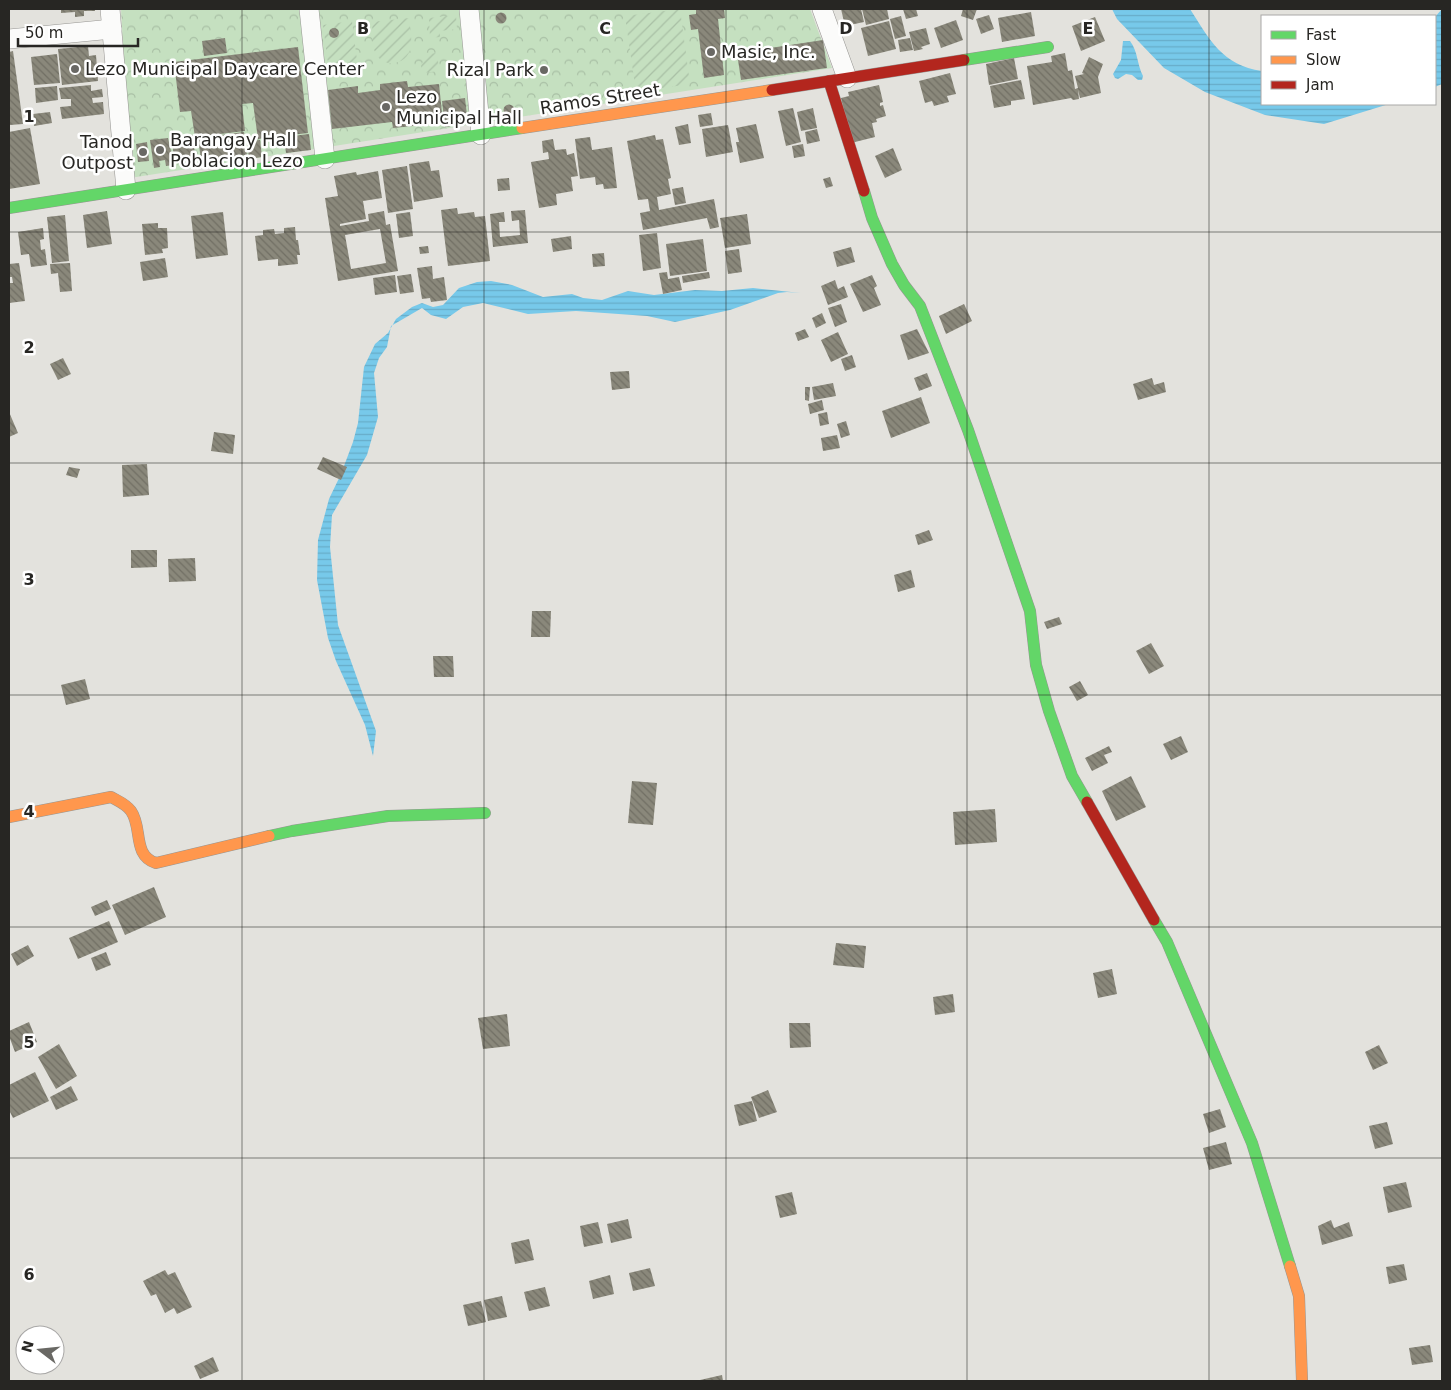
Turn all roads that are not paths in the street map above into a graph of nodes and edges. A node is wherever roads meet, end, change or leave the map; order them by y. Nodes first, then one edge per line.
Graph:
1 (110, 9) edge
2 (308, 9) edge
3 (468, 9) edge
4 (822, 9) edge
5 (112, 29) junction
6 (9, 39) edge
7 (1048, 47) dead end
8 (838, 80) junction
9 (481, 135) junction
10 (325, 159) junction
11 (126, 190) junction
12 (9, 208) edge
13 (485, 813) dead end
14 (9, 817) edge
15 (1302, 1381) edge

1 - 5 street
2 - 10 street
3 - 9 street
4 - 8 street
5 - 6 street
5 - 11 street
7 - 8 street, Ramos Street
8 - 9 street, Ramos Street
8 - 15 street
9 - 10 street, Ramos Street
10 - 11 street, Ramos Street
11 - 12 street, Ramos Street
13 - 14 street

